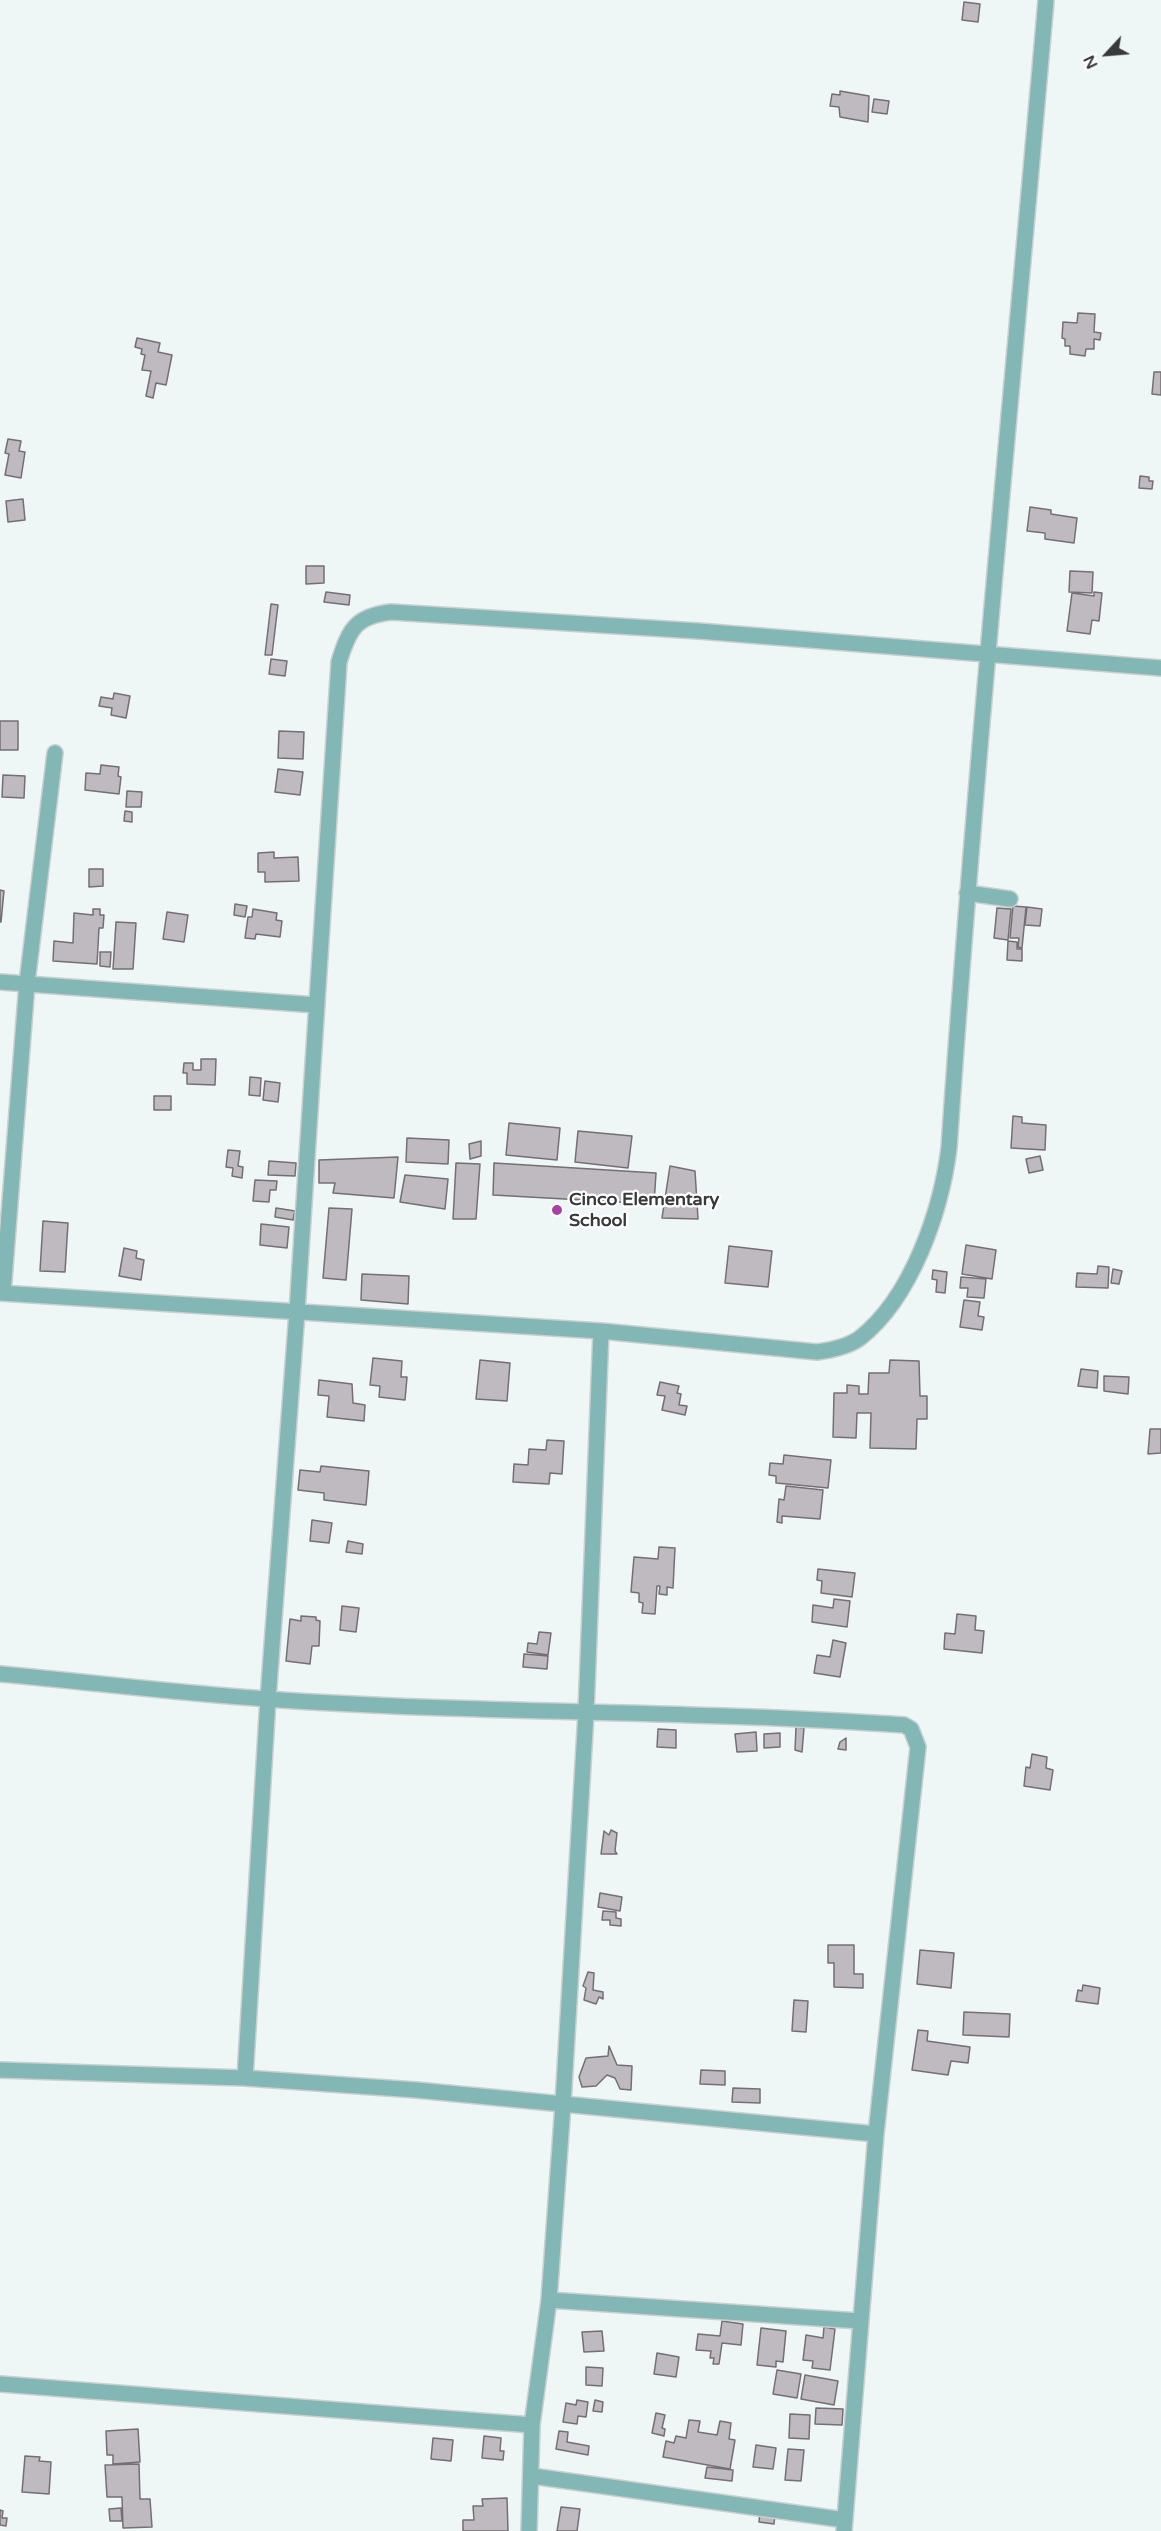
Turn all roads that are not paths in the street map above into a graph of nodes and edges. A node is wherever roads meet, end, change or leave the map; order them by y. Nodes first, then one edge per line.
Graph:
1 (1046, 0) edge
2 (990, 654) junction
3 (1161, 668) edge
4 (55, 753) dead end
5 (967, 893) junction
6 (1010, 899) dead end
7 (0, 982) edge
8 (27, 983) junction
9 (316, 1005) junction
10 (1, 1293) edge
11 (297, 1312) junction
12 (601, 1331) junction
13 (0, 1674) edge
14 (268, 1699) junction
15 (586, 1713) junction
16 (0, 2070) edge
17 (245, 2078) junction
18 (563, 2104) junction
19 (876, 2134) junction
20 (549, 2300) junction
21 (860, 2321) junction
22 (0, 2384) edge
23 (532, 2425) junction
24 (532, 2476) junction
25 (844, 2526) edge
26 (529, 2531) edge

1 - 2 street
2 - 3 street
2 - 5 street
2 - 9 street
4 - 8 street
5 - 6 street
5 - 12 street
7 - 8 street
8 - 9 street
8 - 10 street
9 - 11 street
10 - 11 street
11 - 12 street
11 - 14 street
12 - 15 street
13 - 14 street
14 - 15 street
14 - 17 street
15 - 18 street
15 - 19 street
16 - 17 street
17 - 18 street
18 - 19 street
18 - 20 street
19 - 21 street
20 - 21 street
20 - 23 street
21 - 25 street
22 - 23 street
23 - 24 street
24 - 25 street
24 - 26 street

